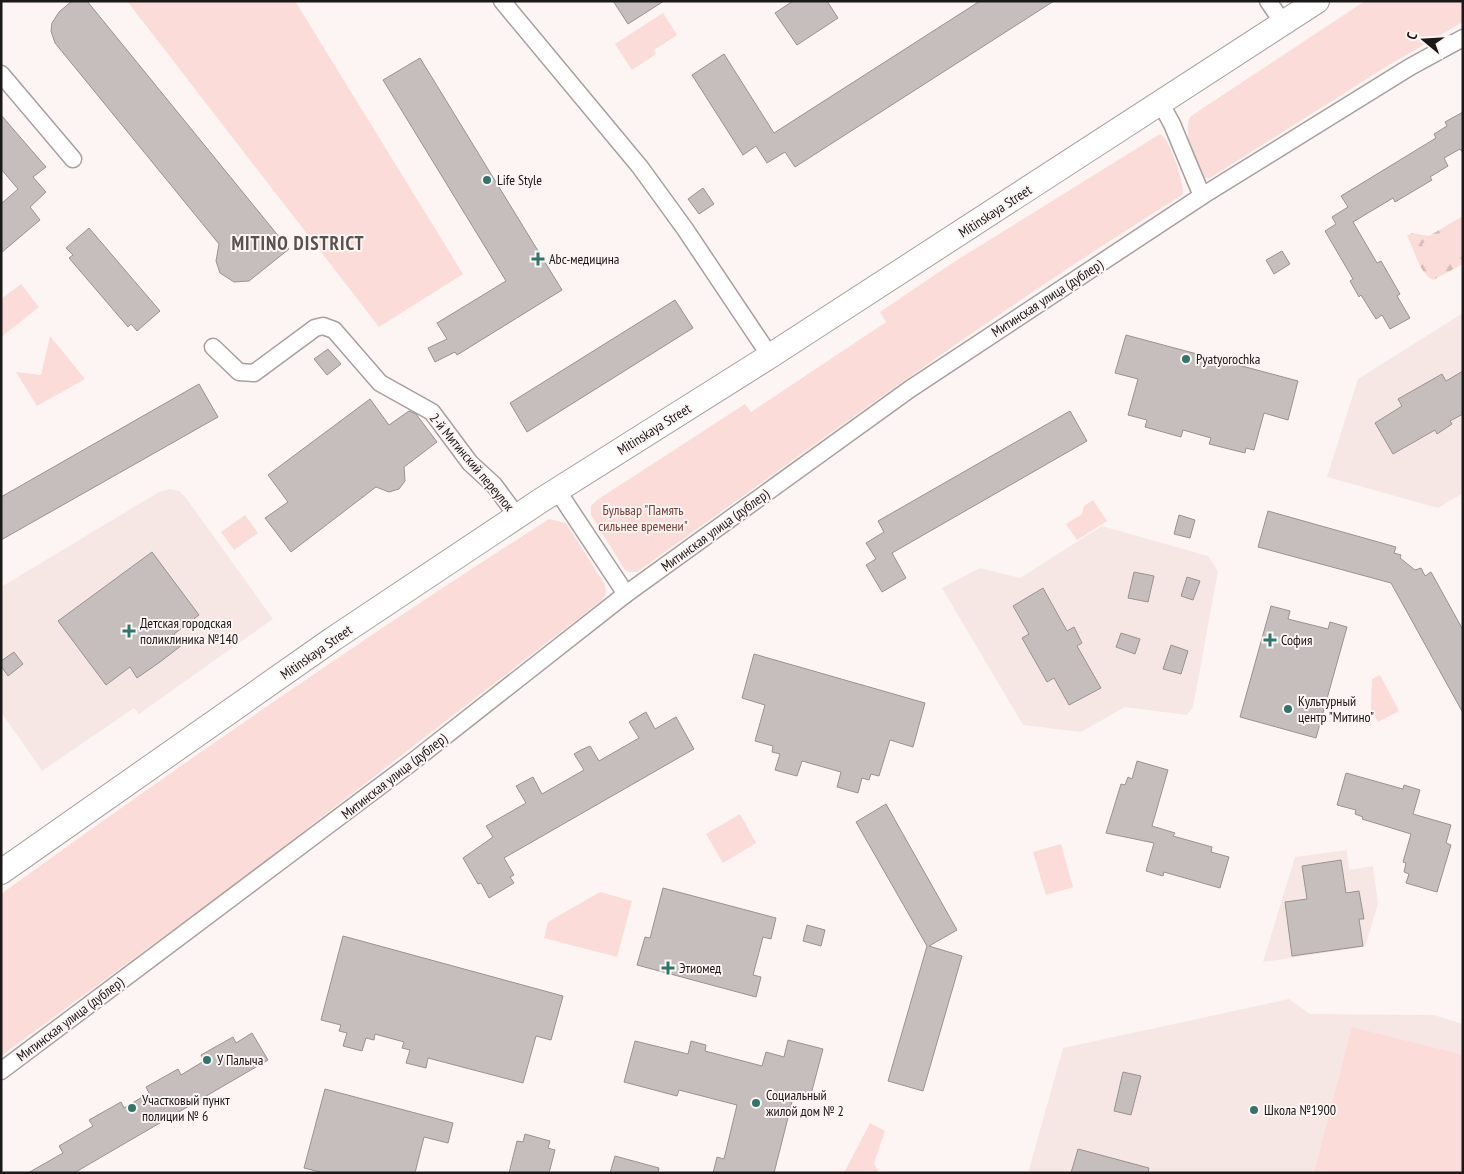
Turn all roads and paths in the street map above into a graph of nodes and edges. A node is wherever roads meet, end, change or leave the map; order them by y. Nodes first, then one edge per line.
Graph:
1 (502, 1) edge
2 (1268, 1) edge
3 (1317, 1) edge
4 (1284, 24) junction
5 (1463, 38) edge
6 (1, 74) edge
7 (1161, 104) junction
8 (73, 159) dead end
9 (1202, 196) junction
10 (214, 347) dead end
11 (770, 356) junction
12 (557, 490) junction
13 (517, 516) junction
14 (626, 594) junction
15 (1, 872) edge
16 (1, 1071) edge

1 - 11 street
2 - 4 street
3 - 4 main road, Mitinskaya Street
4 - 7 main road, Mitinskaya Street
5 - 9 street, Митинская улица (дублер)
6 - 8 street
7 - 9 street
7 - 11 main road, Mitinskaya Street
9 - 14 street, Митинская улица (дублер)
10 - 13 street, 2-й Митинский переулок
11 - 12 main road, Mitinskaya Street
12 - 13 main road, Mitinskaya Street
12 - 14 street
13 - 15 main road, Mitinskaya Street
14 - 16 street, Митинская улица (дублер)

